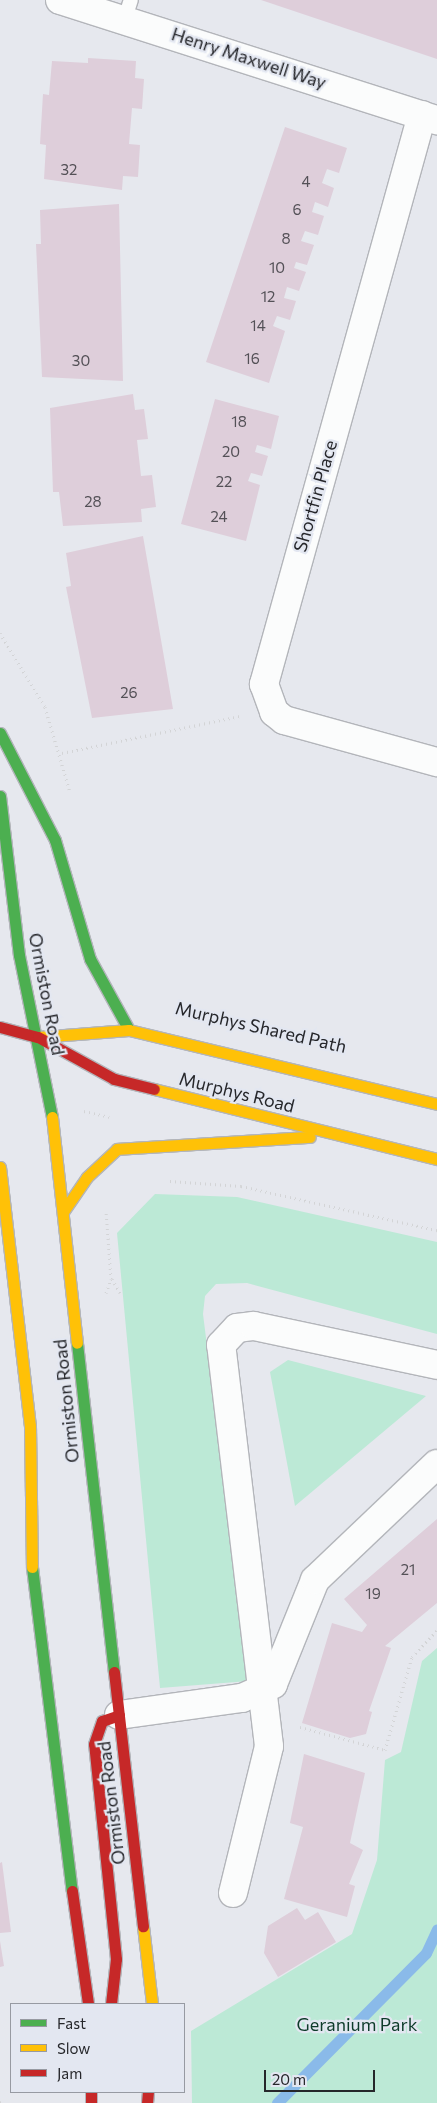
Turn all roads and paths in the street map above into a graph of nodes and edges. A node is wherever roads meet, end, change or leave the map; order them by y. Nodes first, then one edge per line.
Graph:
1 (60, 0) edge
2 (128, 9) edge
3 (430, 117) edge
4 (0, 633) edge
5 (34, 689) dead end
6 (272, 710) junction
7 (0, 733) edge
8 (62, 753) dead end
9 (437, 762) edge
10 (0, 796) edge
11 (0, 1027) edge
12 (129, 1030) junction
13 (38, 1037) junction
14 (437, 1104) edge
15 (79, 1110) dead end
16 (112, 1125) dead end
17 (339, 1136) junction
18 (437, 1160) edge
19 (0, 1167) edge
20 (162, 1181) dead end
21 (108, 1207) dead end
22 (63, 1212) junction
23 (437, 1230) edge
24 (111, 1279) junction
25 (120, 1293) dead end
26 (106, 1296) dead end
27 (4, 1313) dead end
28 (22, 1360) junction
29 (437, 1365) edge
30 (437, 1464) edge
31 (437, 1630) edge
32 (262, 1691) junction
33 (118, 1715) junction
34 (268, 1731) junction
35 (233, 1893) dead end
36 (88, 2003) edge
37 (111, 2003) edge
38 (152, 2003) edge
39 (0, 2102) edge
40 (4, 2103) edge

1 - 2 street, Henry Maxwell Way
2 - 3 street, Henry Maxwell Way
3 - 6 street, Shortfin Place
4 - 5 path
6 - 8 path
6 - 9 street
7 - 12 main road
10 - 13 main road, Ormiston Road
11 - 13 main road, Murphys Road
12 - 13 main road, Murphys Road
12 - 14 main road, Murphys Road
13 - 17 main road, Murphys Road
13 - 22 main road, Ormiston Road
15 - 16 path
17 - 18 main road, Murphys Road
17 - 22 main road
19 - 28 main road
20 - 23 path
21 - 24 path
22 - 33 main road, Ormiston Road
24 - 25 path
24 - 26 path
27 - 28 main road
28 - 36 main road
29 - 32 street
30 - 32 street
31 - 34 path
32 - 33 street
32 - 34 street
33 - 37 main road
33 - 38 main road, Ormiston Road
34 - 35 street
39 - 40 path

